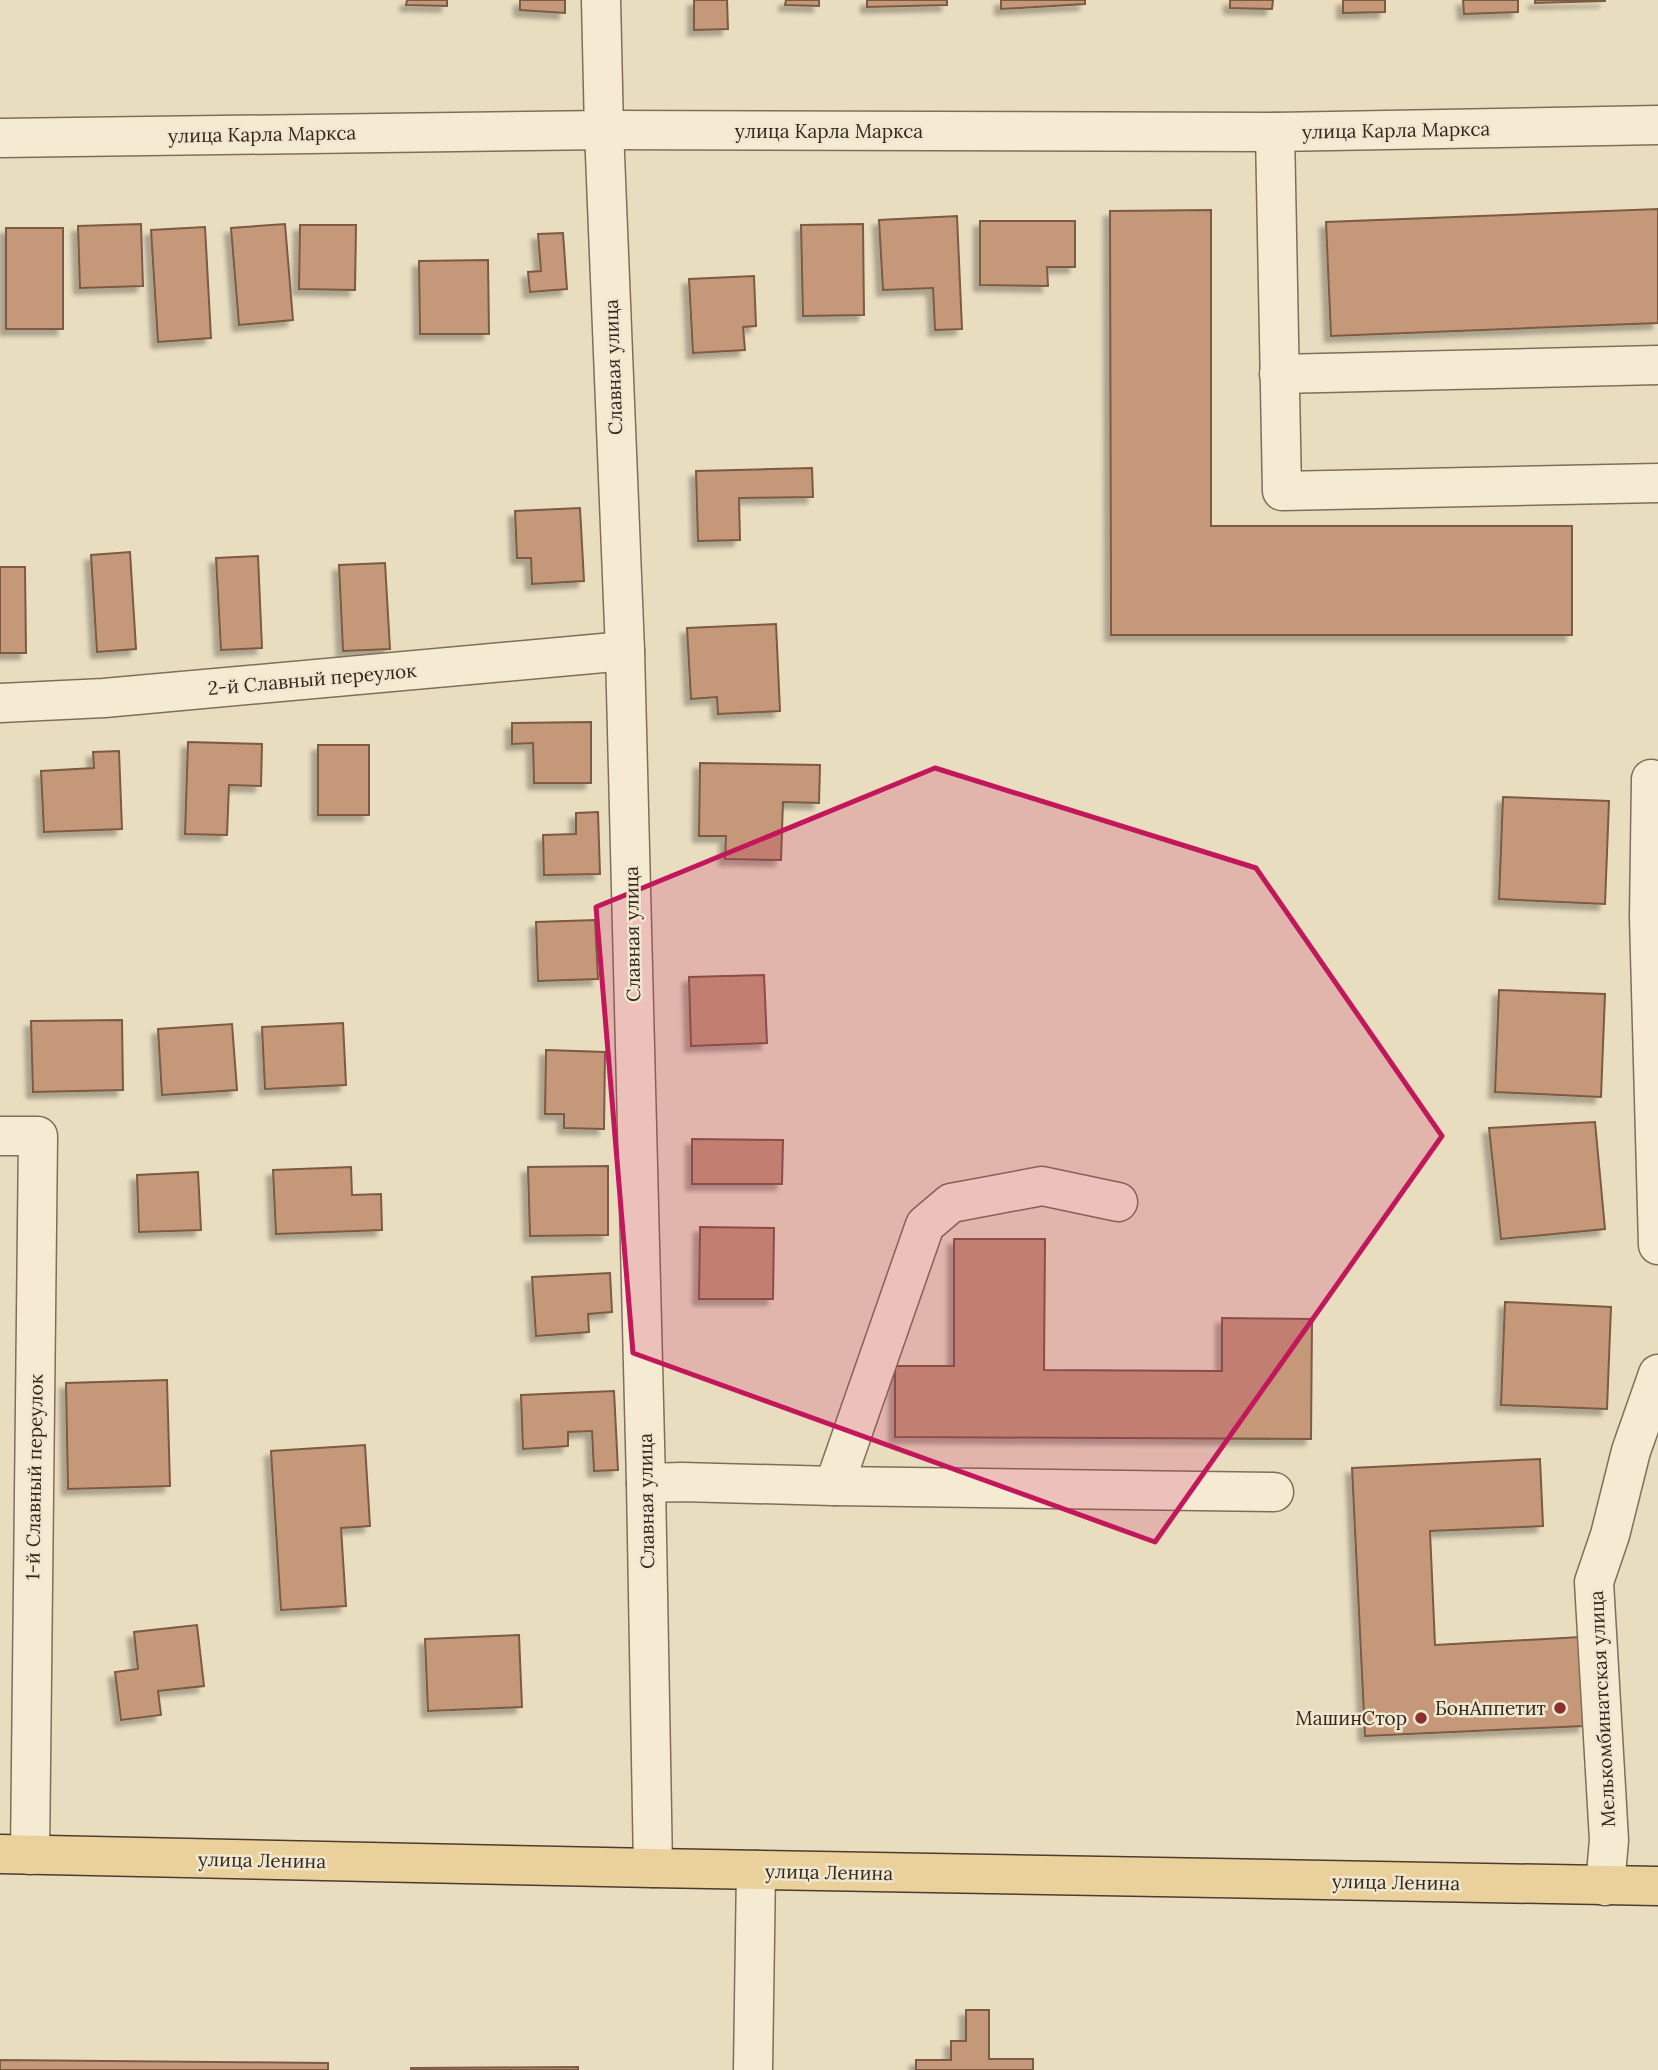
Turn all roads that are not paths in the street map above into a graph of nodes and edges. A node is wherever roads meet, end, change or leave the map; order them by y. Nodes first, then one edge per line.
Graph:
1 (601, 0) edge
2 (1658, 125) edge
3 (604, 130) junction
4 (1275, 132) junction
5 (0, 138) edge
6 (1658, 365) edge
7 (1279, 374) junction
8 (1658, 483) edge
9 (625, 651) junction
10 (0, 703) edge
11 (1651, 779) dead end
12 (0, 1136) edge
13 (1118, 1202) dead end
14 (1658, 1245) edge
15 (1658, 1374) edge
16 (646, 1483) junction
17 (834, 1486) junction
18 (1273, 1492) dead end
19 (15, 1855) edge
20 (653, 1868) junction
21 (756, 1870) junction
22 (1605, 1886) junction
23 (1658, 1886) edge
24 (752, 2070) edge

1 - 3 street, Славная улица
2 - 4 street, улица Карла Маркса
3 - 4 street, улица Карла Маркса
3 - 5 street, улица Карла Маркса
3 - 9 street, Славная улица
4 - 7 street
6 - 7 street
7 - 8 street
9 - 10 street, 2-й Славный переулок
9 - 16 street, Славная улица
11 - 14 street
12 - 19 street, 1-й Славный переулок
13 - 17 street
15 - 22 street, Мелькомбинатская улица
16 - 17 street
16 - 20 street, Славная улица
17 - 18 street
19 - 20 main road, улица Ленина
20 - 21 main road, улица Ленина
21 - 22 main road, улица Ленина
21 - 24 street
22 - 23 main road, улица Ленина

